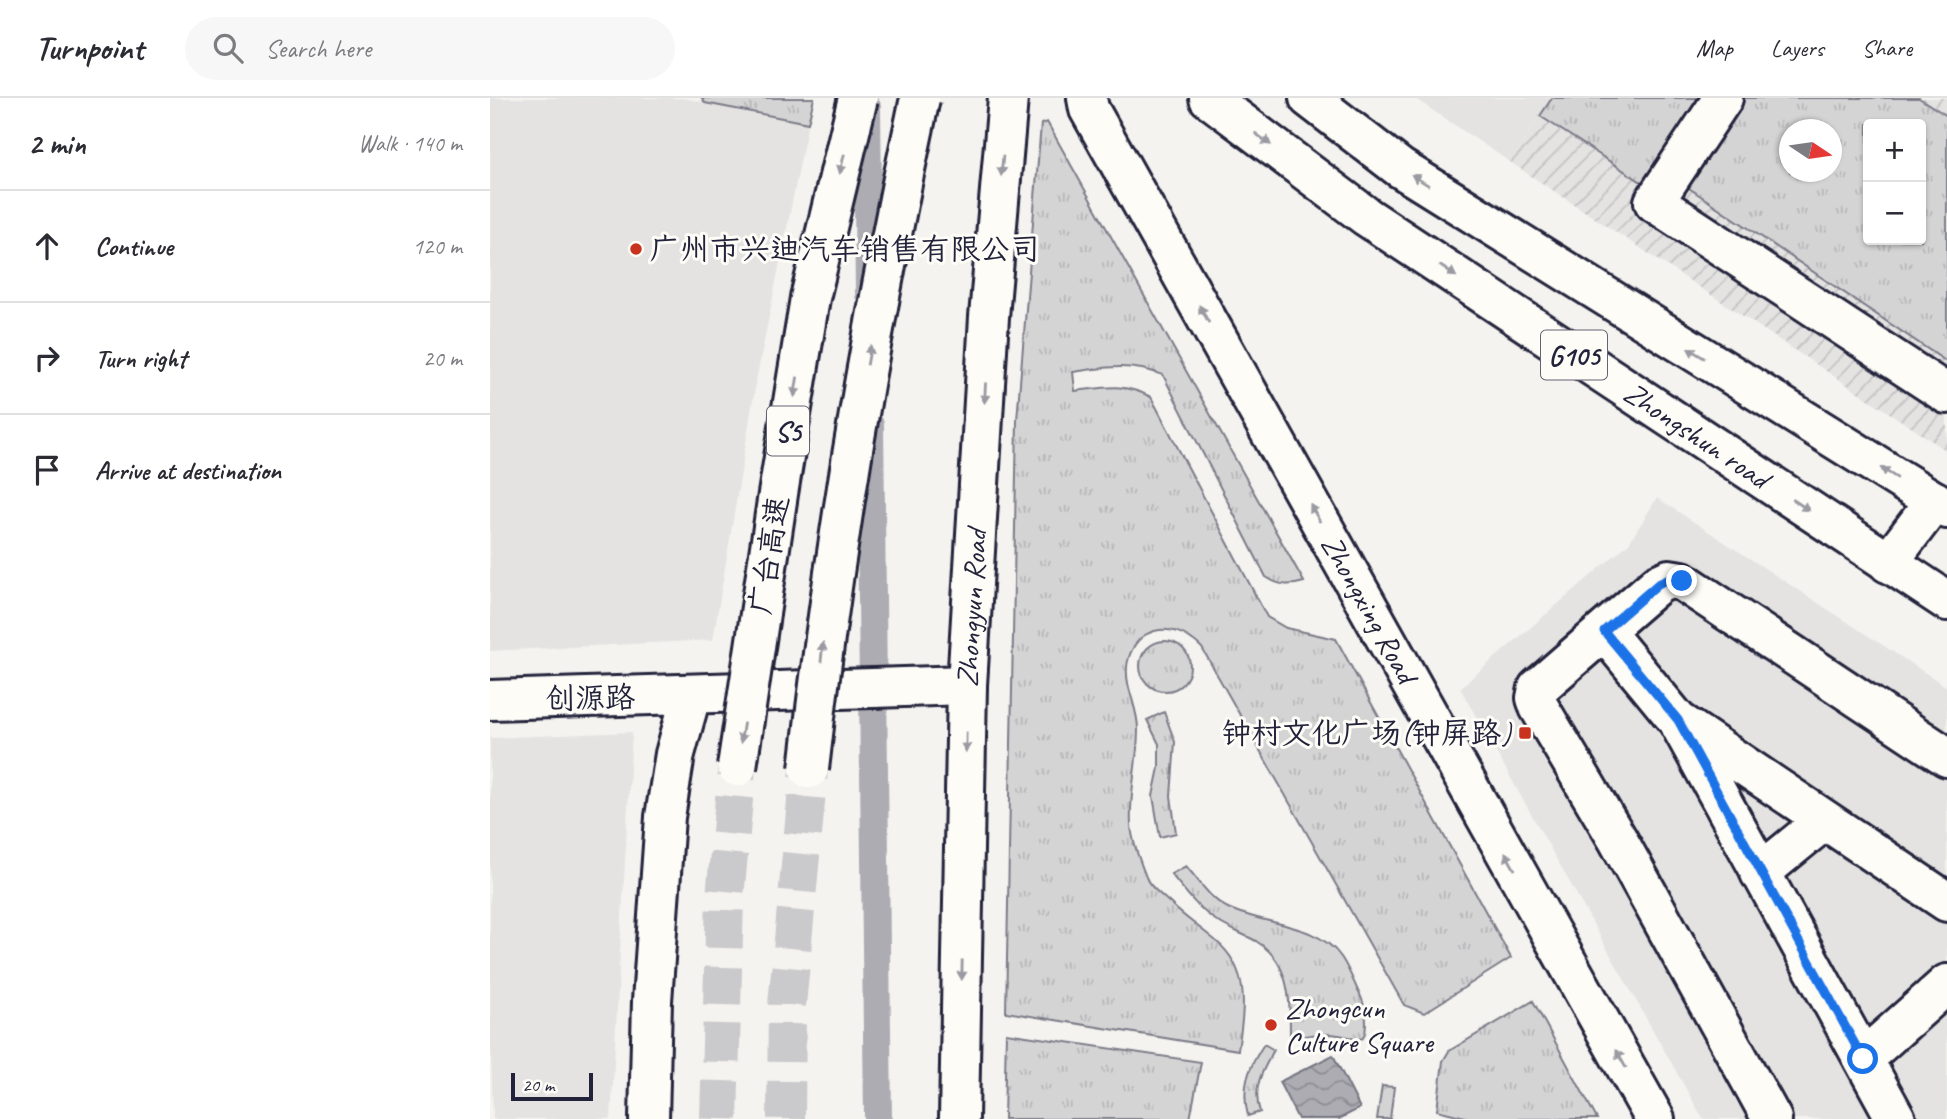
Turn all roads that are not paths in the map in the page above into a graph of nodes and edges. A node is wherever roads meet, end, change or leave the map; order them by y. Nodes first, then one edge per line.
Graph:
1 (858, 98) edge
2 (920, 98) edge
3 (1008, 98) edge
4 (1087, 98) edge
5 (1209, 98) edge
6 (1309, 98) edge
7 (1723, 98) edge
8 (1947, 394) edge
9 (1941, 505) edge
10 (1888, 563) junction
11 (1947, 601) edge
12 (1604, 631) junction
13 (950, 686) junction
14 (691, 696) junction
15 (490, 700) edge
16 (1678, 720) junction
17 (1947, 757) edge
18 (737, 767) tunnel mouth
19 (809, 769) tunnel mouth
20 (1825, 820) junction
21 (1760, 873) junction
22 (1947, 902) edge
23 (1947, 984) edge
24 (1863, 1059) junction
25 (649, 1119) edge
26 (959, 1119) edge
27 (1655, 1119) edge
28 (1772, 1119) edge
29 (1896, 1119) edge

1 -> 18 main road, 广台高速 / S5, bridge
19 -> 2 main road, S5, bridge
3 -> 13 main road, Zhongyun Road
27 -> 4 main road, Zhongxing Road
5 -> 10 main road, Zhongshun road / G105
9 -> 6 main road, G105
7 - 8 main road
9 - 10 main road
10 - 11 main road, Zhongshun road / G105
12 - 16 main road
12 - 17 main road
12 - 28 main road
13 - 14 main road, 创源路
13 -> 26 main road, Zhongyun Road
14 - 15 main road, 创源路
14 - 25 main road
16 - 20 main road
16 - 21 main road
20 - 21 main road
20 - 22 main road
21 - 24 main road
23 - 24 main road
24 - 29 main road

